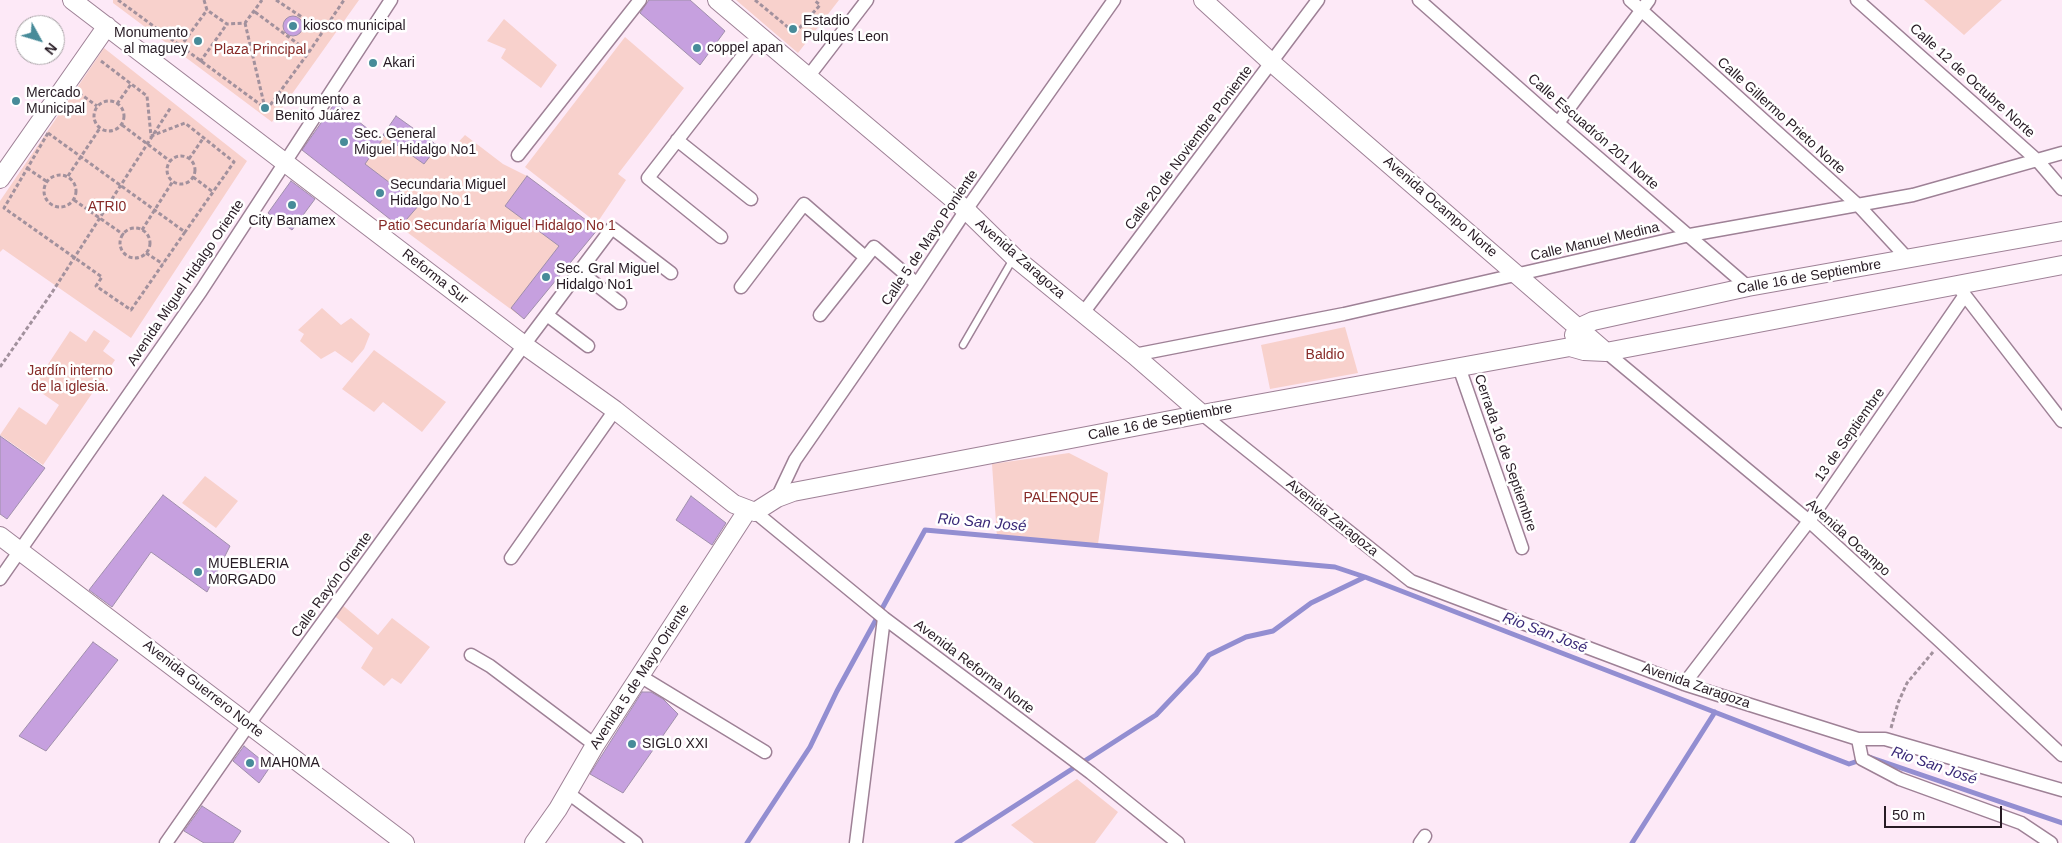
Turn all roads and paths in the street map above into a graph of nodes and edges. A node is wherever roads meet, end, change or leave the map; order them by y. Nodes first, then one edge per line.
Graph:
1 (118, 0) edge
2 (204, 0) edge
3 (262, 0) edge
4 (276, 0) edge
5 (344, 0) edge
6 (391, 0) edge
7 (640, 0) edge
8 (717, 0) edge
9 (755, 0) edge
10 (814, 0) edge
11 (867, 0) edge
12 (1114, 0) edge
13 (1203, 0) edge
14 (1318, 0) edge
15 (1419, 0) edge
16 (1630, 0) edge
17 (1857, 0) edge
18 (78, 2) edge
19 (1645, 5) edge
20 (208, 10) junction
21 (255, 12) junction
22 (245, 23) junction
23 (227, 24) junction
24 (107, 26) junction
25 (323, 32) junction
26 (759, 35) junction
27 (180, 47) junction
28 (309, 52) junction
29 (99, 60) dead end
30 (200, 62) junction
31 (1272, 62) junction
32 (808, 78) junction
33 (132, 84) junction
34 (72, 98) dead end
35 (117, 104) junction
36 (97, 106) junction
37 (171, 107) dead end
38 (265, 108) junction
39 (1558, 123) junction
40 (122, 125) junction
41 (53, 126) dead end
42 (100, 128) junction
43 (48, 133) junction
44 (152, 136) junction
45 (204, 137) junction
46 (677, 140) junction
47 (146, 144) junction
48 (2062, 153) edge
49 (518, 155) dead end
50 (81, 157) junction
51 (189, 158) junction
52 (2038, 161) junction
53 (170, 162) junction
54 (285, 162) junction
55 (27, 168) junction
56 (68, 176) junction
57 (194, 178) junction
58 (0, 179) edge
59 (46, 181) junction
60 (173, 181) junction
61 (120, 186) junction
62 (2062, 189) edge
63 (213, 192) junction
64 (751, 199) dead end
65 (74, 200) junction
66 (1859, 206) junction
67 (966, 210) junction
68 (155, 211) junction
69 (100, 218) junction
70 (142, 230) junction
71 (2062, 231) edge
72 (185, 232) junction
73 (124, 235) junction
74 (1690, 235) junction
75 (721, 237) dead end
76 (146, 253) junction
77 (865, 257) junction
78 (1014, 257) junction
79 (74, 258) junction
80 (1908, 259) junction
81 (163, 264) junction
82 (2062, 265) edge
83 (580, 272) junction
84 (671, 273) dead end
85 (1519, 275) junction
86 (917, 284) junction
87 (741, 287) dead end
88 (1748, 287) junction
89 (1961, 290) junction
90 (620, 303) dead end
91 (1082, 313) junction
92 (547, 315) junction
93 (820, 315) dead end
94 (1580, 327) junction
95 (962, 345) dead end
96 (524, 346) junction
97 (588, 346) dead end
98 (1570, 347) junction
99 (1606, 352) junction
100 (1134, 355) junction
101 (0, 367) edge
102 (1459, 367) junction
103 (615, 410) junction
104 (1202, 414) junction
105 (2062, 421) edge
106 (777, 498) junction
107 (751, 511) junction
108 (1808, 521) junction
109 (0, 536) edge
110 (1522, 548) dead end
111 (20, 550) junction
112 (511, 558) dead end
113 (0, 579) edge
114 (884, 618) junction
115 (1941, 642) junction
116 (470, 655) dead end
117 (640, 676) junction
118 (1684, 684) junction
119 (249, 724) junction
120 (1858, 739) junction
121 (1885, 739) junction
122 (595, 745) junction
123 (765, 752) dead end
124 (2062, 755) edge
125 (2062, 790) edge
126 (568, 793) junction
127 (166, 843) edge
128 (405, 843) edge
129 (534, 843) edge
130 (636, 843) edge
131 (856, 843) edge
132 (1178, 843) edge
133 (2052, 843) edge

1 - 27 path
2 - 20 path
3 - 21 path
4 - 25 path
5 - 25 path
6 - 54 street, Avenida Miguel Hidalgo Oriente
7 - 49 street
8 - 26 main road, Avenida Zaragoza
9 - 10 path
11 - 32 street
12 - 67 street, Calle 5 de Mayo Poniente
13 - 31 main road
14 - 31 street, Calle 20 de Noviembre Poniente
15 - 39 street, Calle Escuadrón 201 Norte
16 - 19 street, Calle Gillermo Prieto Norte
17 - 52 street, Calle 12 de Octubre Norte
18 - 24 main road, Reforma Sur
19 - 39 street
19 - 66 street, Calle Gillermo Prieto Norte
20 - 23 path
20 - 27 path
21 - 22 path
21 - 28 path
22 - 23 path
22 - 38 path
23 - 30 path
24 - 54 main road, Reforma Sur
24 - 58 main road
25 - 28 path
26 - 32 main road, Avenida Zaragoza
26 - 46 street
27 - 30 path
28 - 38 path
29 - 33 path
30 - 38 path
31 - 85 main road, Avenida Ocampo Norte
31 - 91 street, Calle 20 de Noviembre Poniente
32 - 67 main road, Avenida Zaragoza
33 - 35 path
33 - 44 path
34 - 36 path
35 - 36 path
35 - 40 path
36 - 42 path
37 - 44 path
39 - 74 street, Calle Escuadrón 201 Norte
40 - 42 path
40 - 47 path
41 - 43 path
42 - 50 path
43 - 50 path
43 - 55 path
44 - 45 path
44 - 47 path
45 - 51 path
45 - 63 path
46 - 64 street
46 - 75 street
47 - 53 path
47 - 61 path
48 - 52 street, Calle Manuel Medina
50 - 56 path
50 - 61 path
51 - 53 path
51 - 57 path
52 - 62 street, Calle 12 de Octubre Norte
52 - 66 street, Calle Manuel Medina
53 - 60 path
54 - 96 main road, Reforma Sur
54 - 111 street, Avenida Miguel Hidalgo Oriente
55 - 59 path
55 - 79 path
56 - 59 path
56 - 65 path
57 - 60 path
57 - 63 path
59 - 65 path
60 - 68 path
61 - 68 path
61 - 69 path
63 - 72 path
65 - 69 path
66 - 74 street, Calle Manuel Medina
66 - 80 street, Calle Gillermo Prieto Norte
67 - 78 main road, Avenida Zaragoza
67 - 86 street, Calle 5 de Mayo Poniente
68 - 70 path
68 - 72 path
69 - 73 path
69 - 79 path
70 - 73 path
70 - 76 path
71 - 80 main road, Calle 16 de Septiembre
72 - 81 path
73 - 76 path
74 - 85 street, Calle Manuel Medina
74 - 88 street, Calle Escuadrón 201 Norte
76 - 81 path
77 - 86 street
77 - 87 street
77 - 93 street
78 - 91 main road, Avenida Zaragoza
78 - 95 lane
79 - 81 path
79 - 101 path
80 - 88 main road, Calle 16 de Septiembre
82 - 89 main road, Calle 16 de Septiembre
83 - 84 street, Calle Rayón Oriente
83 - 90 street
83 - 92 street, Calle Rayón Oriente
85 - 94 main road, Avenida Ocampo Norte
85 - 100 street, Calle Manuel Medina
86 - 106 street, Calle 5 de Mayo Poniente
88 - 94 main road, Calle 16 de Septiembre
89 - 99 main road, Calle 16 de Septiembre
89 - 105 street
89 - 108 street, 13 de Septiembre
91 - 100 main road, Avenida Zaragoza
92 - 96 street, Calle Rayón Oriente
92 - 97 street
94 - 98 main road
94 - 99 main road, Avenida Ocampo Norte
96 - 103 main road, Reforma Sur
96 - 119 street, Calle Rayón Oriente
98 - 99 main road, Calle 16 de Septiembre
98 - 102 main road, Calle 16 de Septiembre
99 - 108 street, Avenida Ocampo
100 - 104 main road, Avenida Zaragoza
102 - 104 main road, Calle 16 de Septiembre
102 - 110 street, Cerrada 16 de Septiembre
103 - 107 main road, Reforma Sur
103 - 112 street
104 - 106 main road, Calle 16 de Septiembre
104 - 118 street, Avenida Zaragoza
106 - 107 main road, Calle 16 de Septiembre
107 - 114 street, Avenida Reforma Norte
107 - 117 main road, Avenida 5 de Mayo Oriente
108 - 115 street, Avenida Ocampo
108 - 118 street, 13 de Septiembre
109 - 111 main road, Avenida Guerrero Norte
111 - 113 street, Avenida Miguel Hidalgo Oriente
111 - 119 main road, Avenida Guerrero Norte
114 - 131 street
114 - 132 street, Avenida Reforma Norte
115 - 121 path
115 - 124 street, Avenida Ocampo
116 - 122 street
117 - 122 main road, Avenida 5 de Mayo Oriente
117 - 123 street
118 - 120 street, Avenida Zaragoza
119 - 127 street, Calle Rayón Oriente
119 - 128 main road, Avenida Guerrero Norte
120 - 121 street, Avenida Zaragoza
120 - 133 street
121 - 125 street, Avenida Zaragoza
122 - 126 main road, Avenida 5 de Mayo Oriente
126 - 129 main road, Avenida 5 de Mayo Oriente
126 - 130 street

